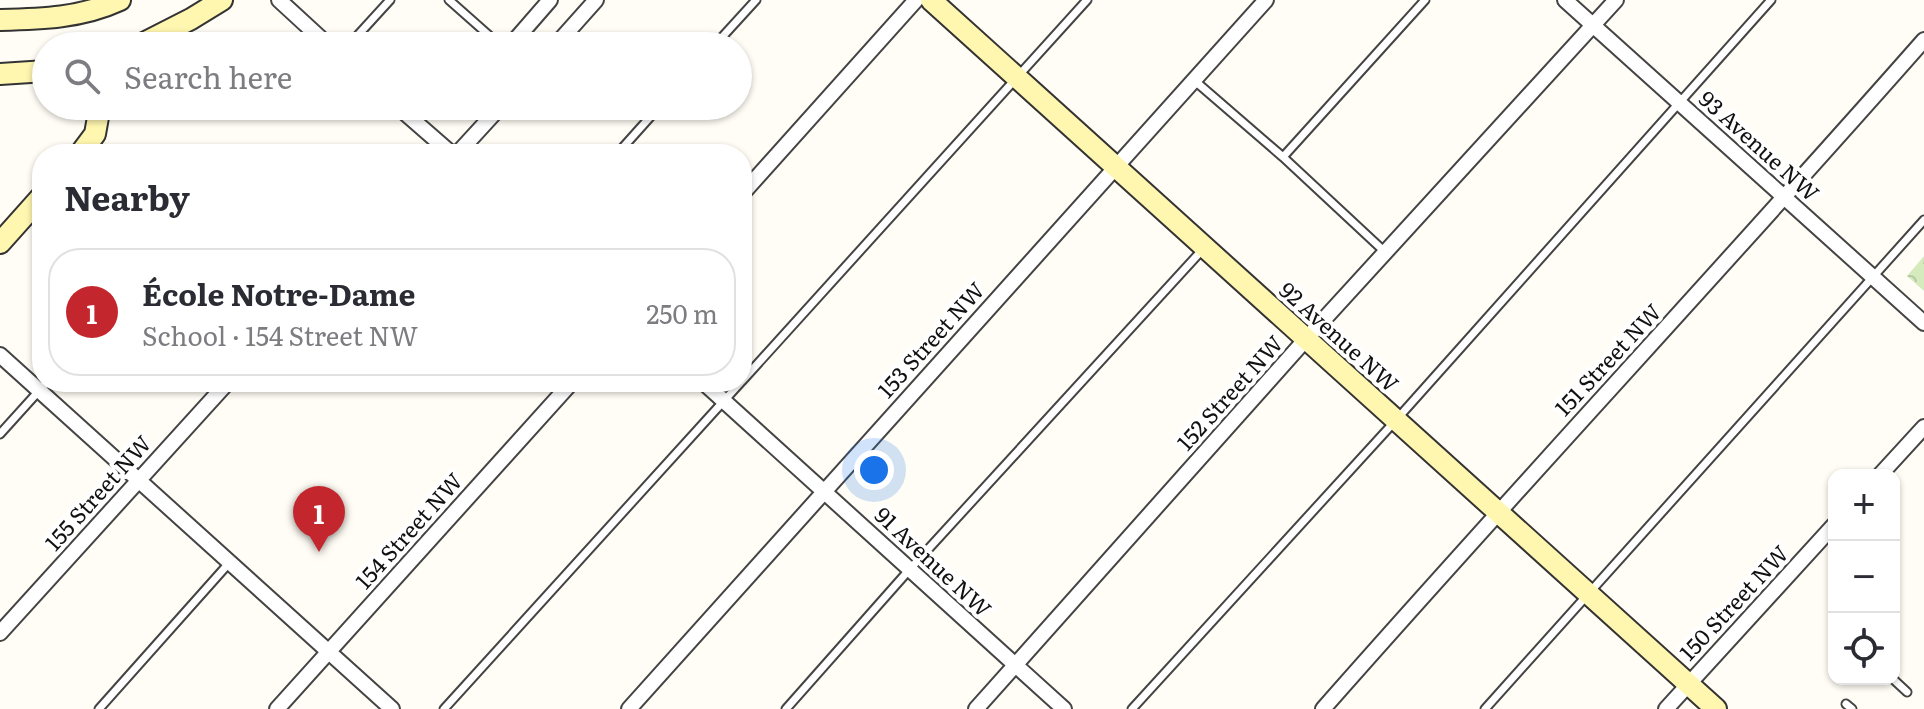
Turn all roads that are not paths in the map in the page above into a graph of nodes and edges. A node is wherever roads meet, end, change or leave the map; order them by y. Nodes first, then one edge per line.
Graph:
1 (120, 0) edge
2 (222, 0) edge
3 (279, 0) edge
4 (390, 0) edge
5 (449, 0) edge
6 (550, 0) edge
7 (596, 0) edge
8 (756, 0) edge
9 (916, 0) edge
10 (931, 0) edge
11 (1087, 0) edge
12 (1266, 0) edge
13 (1425, 0) edge
14 (1565, 0) edge
15 (1616, 0) edge
16 (1771, 0) edge
17 (0, 20) edge
18 (1593, 26) junction
19 (165, 32) edge
20 (314, 32) edge
21 (361, 32) edge
22 (485, 32) edge
23 (522, 32) edge
24 (567, 32) edge
25 (727, 32) edge
26 (1924, 40) edge
27 (32, 72) edge
28 (0, 74) edge
29 (1017, 77) junction
30 (1193, 79) junction
31 (1680, 102) junction
32 (98, 120) edge
33 (414, 120) edge
34 (487, 120) edge
35 (647, 120) edge
36 (88, 144) edge
37 (442, 144) edge
38 (464, 144) edge
39 (626, 144) edge
40 (1283, 157) junction
41 (1116, 167) junction
42 (752, 183) edge
43 (1785, 198) junction
44 (32, 206) edge
45 (1924, 220) edge
46 (1, 239) edge
47 (1205, 246) junction
48 (1386, 253) junction
49 (1873, 277) junction
50 (1924, 323) edge
51 (1306, 339) junction
52 (0, 355) edge
53 (752, 371) edge
54 (32, 378) edge
55 (38, 392) edge
56 (50, 392) edge
57 (219, 392) edge
58 (563, 392) edge
59 (714, 392) edge
60 (733, 392) edge
61 (724, 401) junction
62 (1397, 419) junction
63 (1924, 427) edge
64 (0, 434) edge
65 (1886, 469) edge
66 (138, 479) junction
67 (823, 490) junction
68 (1497, 512) junction
69 (1828, 532) edge
70 (230, 562) junction
71 (910, 569) junction
72 (1589, 594) junction
73 (0, 633) edge
74 (329, 650) junction
75 (1015, 666) junction
76 (1688, 684) junction
77 (1899, 685) edge
78 (1907, 692) dead end
79 (99, 709) edge
80 (277, 709) edge
81 (392, 709) edge
82 (444, 709) edge
83 (629, 709) edge
84 (786, 709) edge
85 (976, 709) edge
86 (1064, 709) edge
87 (1132, 709) edge
88 (1323, 709) edge
89 (1485, 709) edge
90 (1666, 709) edge
91 (1716, 709) edge

1 - 17 street
2 - 19 street
3 - 20 street
4 - 21 lane
5 - 22 lane
6 - 23 street
7 - 24 street
8 - 25 lane
9 - 42 street
10 - 29 street, 92 Avenue NW
11 - 29 lane
12 - 30 street, 153 Street NW
13 - 40 lane
14 - 18 street, 93 Avenue NW
15 - 18 street, 152 Street NW
16 - 31 lane
18 - 31 street, 93 Avenue NW
18 - 48 street, 152 Street NW
26 - 43 street, 151 Street NW
27 - 28 street
29 - 41 street, 92 Avenue NW
29 - 53 lane
30 - 40 lane
30 - 41 street, 153 Street NW
31 - 43 street, 93 Avenue NW
31 - 62 lane
32 - 36 street
33 - 37 street
34 - 38 street
35 - 39 lane
40 - 48 lane
41 - 47 street, 92 Avenue NW
41 - 67 street, 153 Street NW
43 - 49 street, 93 Avenue NW
43 - 68 street, 151 Street NW
44 - 46 street
45 - 49 lane
47 - 51 street, 92 Avenue NW
47 - 71 lane
48 - 51 street, 152 Street NW
49 - 50 street, 93 Avenue NW
49 - 72 lane
51 - 62 street, 92 Avenue NW
51 - 75 street, 152 Street NW
52 - 54 street
55 - 64 lane
56 - 66 street
57 - 66 street, 155 Street NW
58 - 74 street, 154 Street NW
59 - 61 street, 91 Avenue NW
60 - 61 lane
61 - 67 street, 91 Avenue NW
61 - 82 lane
62 - 68 street, 92 Avenue NW
62 - 87 lane
63 - 65 street
66 - 70 street
66 - 73 street, 155 Street NW
67 - 71 street, 91 Avenue NW
67 - 83 street, 153 Street NW
68 - 72 street, 92 Avenue NW
68 - 88 street, 151 Street NW
69 - 76 street, 150 Street NW
70 - 74 street
70 - 79 lane
71 - 75 street, 91 Avenue NW
71 - 84 lane
72 - 76 street, 92 Avenue NW
72 - 89 lane
74 - 80 street, 154 Street NW
74 - 81 street
75 - 85 street, 152 Street NW
75 - 86 street, 91 Avenue NW
76 - 90 street, 150 Street NW
76 - 91 street, 92 Avenue NW
77 - 78 lane

